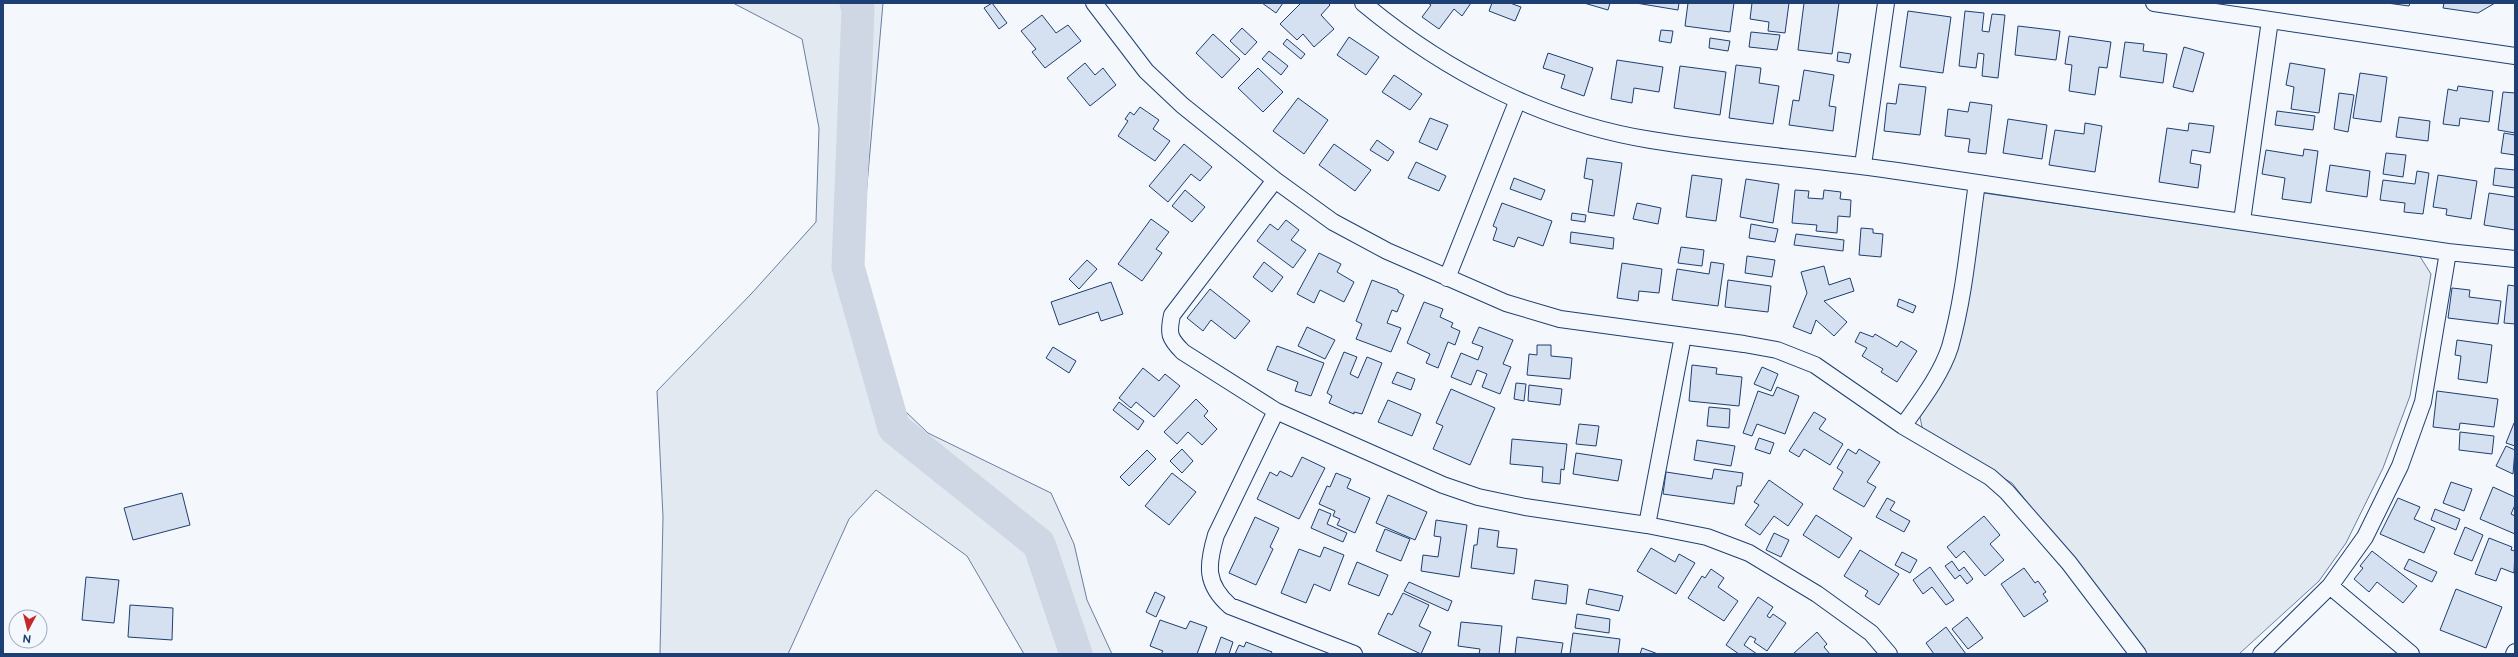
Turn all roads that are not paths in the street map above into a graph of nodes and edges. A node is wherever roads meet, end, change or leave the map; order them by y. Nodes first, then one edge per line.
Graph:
1 (1094, 3) edge
2 (1363, 3) edge
3 (1886, 3) edge
4 (2154, 3) edge
5 (2270, 20) junction
6 (2515, 56) edge
7 (1517, 102) junction
8 (1863, 165) junction
9 (1275, 180) junction
10 (1977, 183) junction
11 (2242, 221) junction
12 (2448, 252) junction
13 (2515, 259) edge
14 (1447, 278) junction
15 (1683, 336) junction
16 (1276, 411) junction
17 (1903, 426) junction
18 (1647, 525) junction
19 (2330, 586) junction
20 (1354, 654) edge
21 (1889, 654) edge
22 (2138, 654) edge
23 (2261, 654) edge
24 (2411, 654) edge

1 - 9 street
2 - 7 street
3 - 8 street
4 - 5 street
5 - 6 street
5 - 11 street
7 - 8 street
7 - 14 street
8 - 10 street
9 - 14 street
9 - 16 street
10 - 11 street
10 - 17 street
11 - 12 street
12 - 13 street
12 - 19 street
14 - 15 street
15 - 17 street
15 - 18 street
16 - 18 street
16 - 20 street
17 - 22 street
18 - 21 street
19 - 23 street
19 - 24 street

